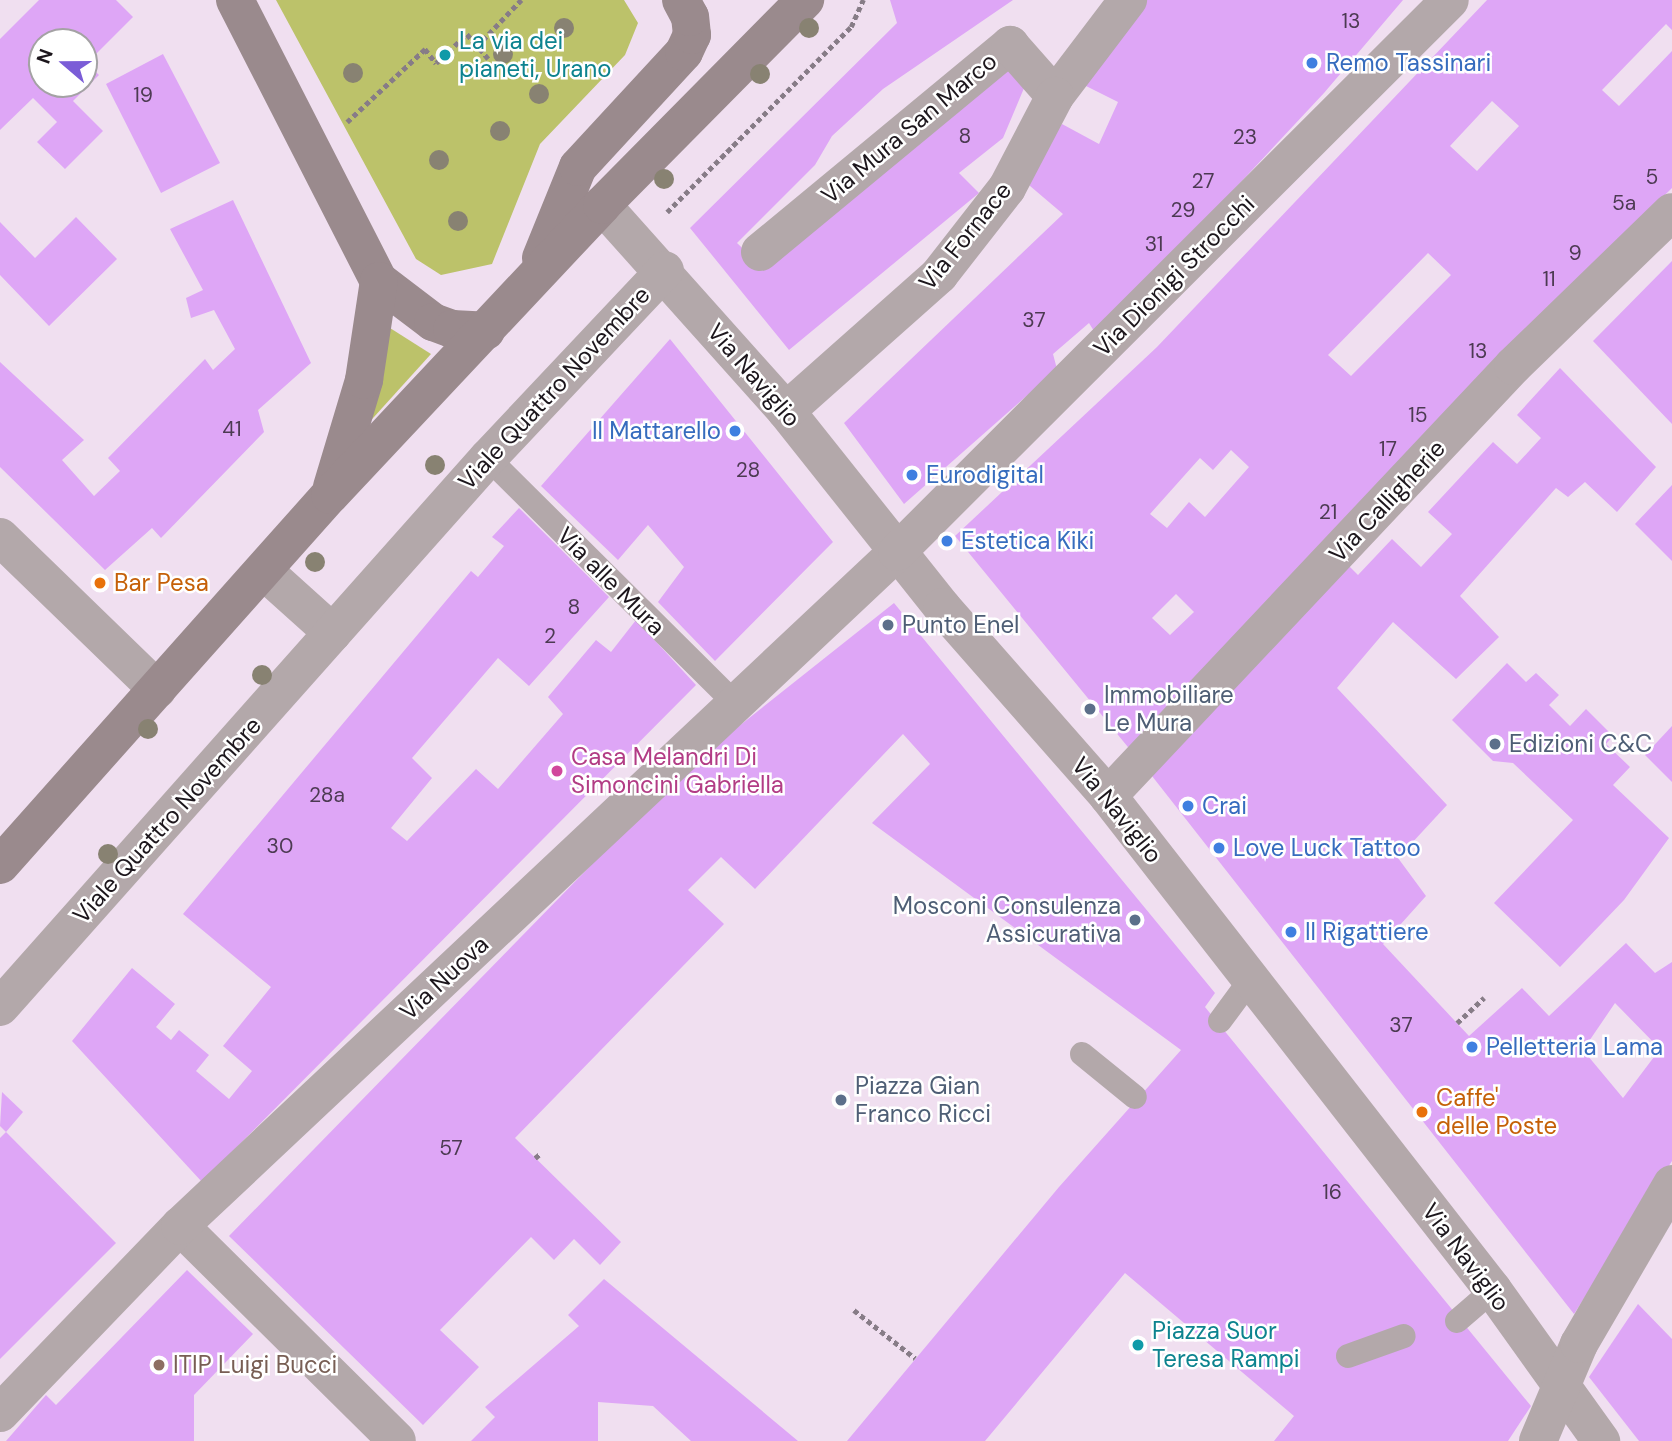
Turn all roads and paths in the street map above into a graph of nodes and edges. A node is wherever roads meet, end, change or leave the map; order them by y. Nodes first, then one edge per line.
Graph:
1 (235, 0) edge
2 (521, 0) edge
3 (681, 0) edge
4 (805, 0) edge
5 (863, 0) edge
6 (1128, 0) edge
7 (1450, 0) edge
8 (477, 46) junction
9 (488, 59) dead end
10 (1055, 96) junction
11 (313, 154) junction
12 (602, 205) junction
13 (1672, 212) edge
14 (663, 215) dead end
15 (760, 252) dead end
16 (665, 270) junction
17 (379, 281) junction
18 (531, 282) junction
19 (486, 331) junction
20 (786, 411) junction
21 (488, 458) junction
22 (330, 495) junction
23 (0, 537) edge
24 (897, 552) junction
25 (265, 572) junction
26 (333, 633) junction
27 (157, 689) junction
28 (735, 703) junction
29 (1108, 796) junction
30 (0, 865) edge
31 (1251, 979) junction
32 (1484, 998) dead end
33 (0, 1007) edge
34 (1220, 1021) dead end
35 (1457, 1023) dead end
36 (1082, 1054) dead end
37 (1135, 1097) dead end
38 (540, 1154) dead end
39 (535, 1158) dead end
40 (1672, 1184) edge
41 (180, 1226) junction
42 (1493, 1290) junction
43 (854, 1310) dead end
44 (1457, 1321) dead end
45 (1404, 1336) dead end
46 (1348, 1356) dead end
47 (915, 1358) dead end
48 (1562, 1389) junction
49 (0, 1413) edge
50 (397, 1441) edge
51 (1538, 1441) edge
52 (1601, 1441) edge

1 - 11 main road
2 - 8 path
3 - 18 main road
4 - 12 main road
5 - 14 path
6 - 10 street
7 - 24 street, Via Dionigi Strocchi
8 - 9 path
8 - 11 path
10 - 15 street, Via Mura San Marco
10 - 20 street, Via Fornace
11 - 17 main road
12 - 16 street, Via Naviglio
12 - 18 main road
13 - 29 street, Via Calligherie
16 - 20 street, Via Naviglio
16 - 21 street, Viale Quattro Novembre
17 - 19 main road
17 - 22 main road
18 - 19 main road
19 - 22 main road
20 - 24 street, Via Naviglio
21 - 26 street, Viale Quattro Novembre
21 - 28 lane, Via alle Mura
22 - 25 main road
23 - 27 street
24 - 28 street, Via Nuova
24 - 29 street, Via Naviglio
25 - 26 street
25 - 27 main road
26 - 33 street, Viale Quattro Novembre
27 - 30 main road
28 - 41 street, Via Nuova
29 - 31 street, Via Naviglio
31 - 34 lane
31 - 42 street, Via Naviglio
32 - 35 path
36 - 37 lane
38 - 39 path
40 - 48 street
41 - 49 street, Via Nuova
41 - 50 street
42 - 44 lane
42 - 48 street, Via Naviglio
43 - 47 path
45 - 46 lane
48 - 51 street
48 - 52 street, Via Naviglio

